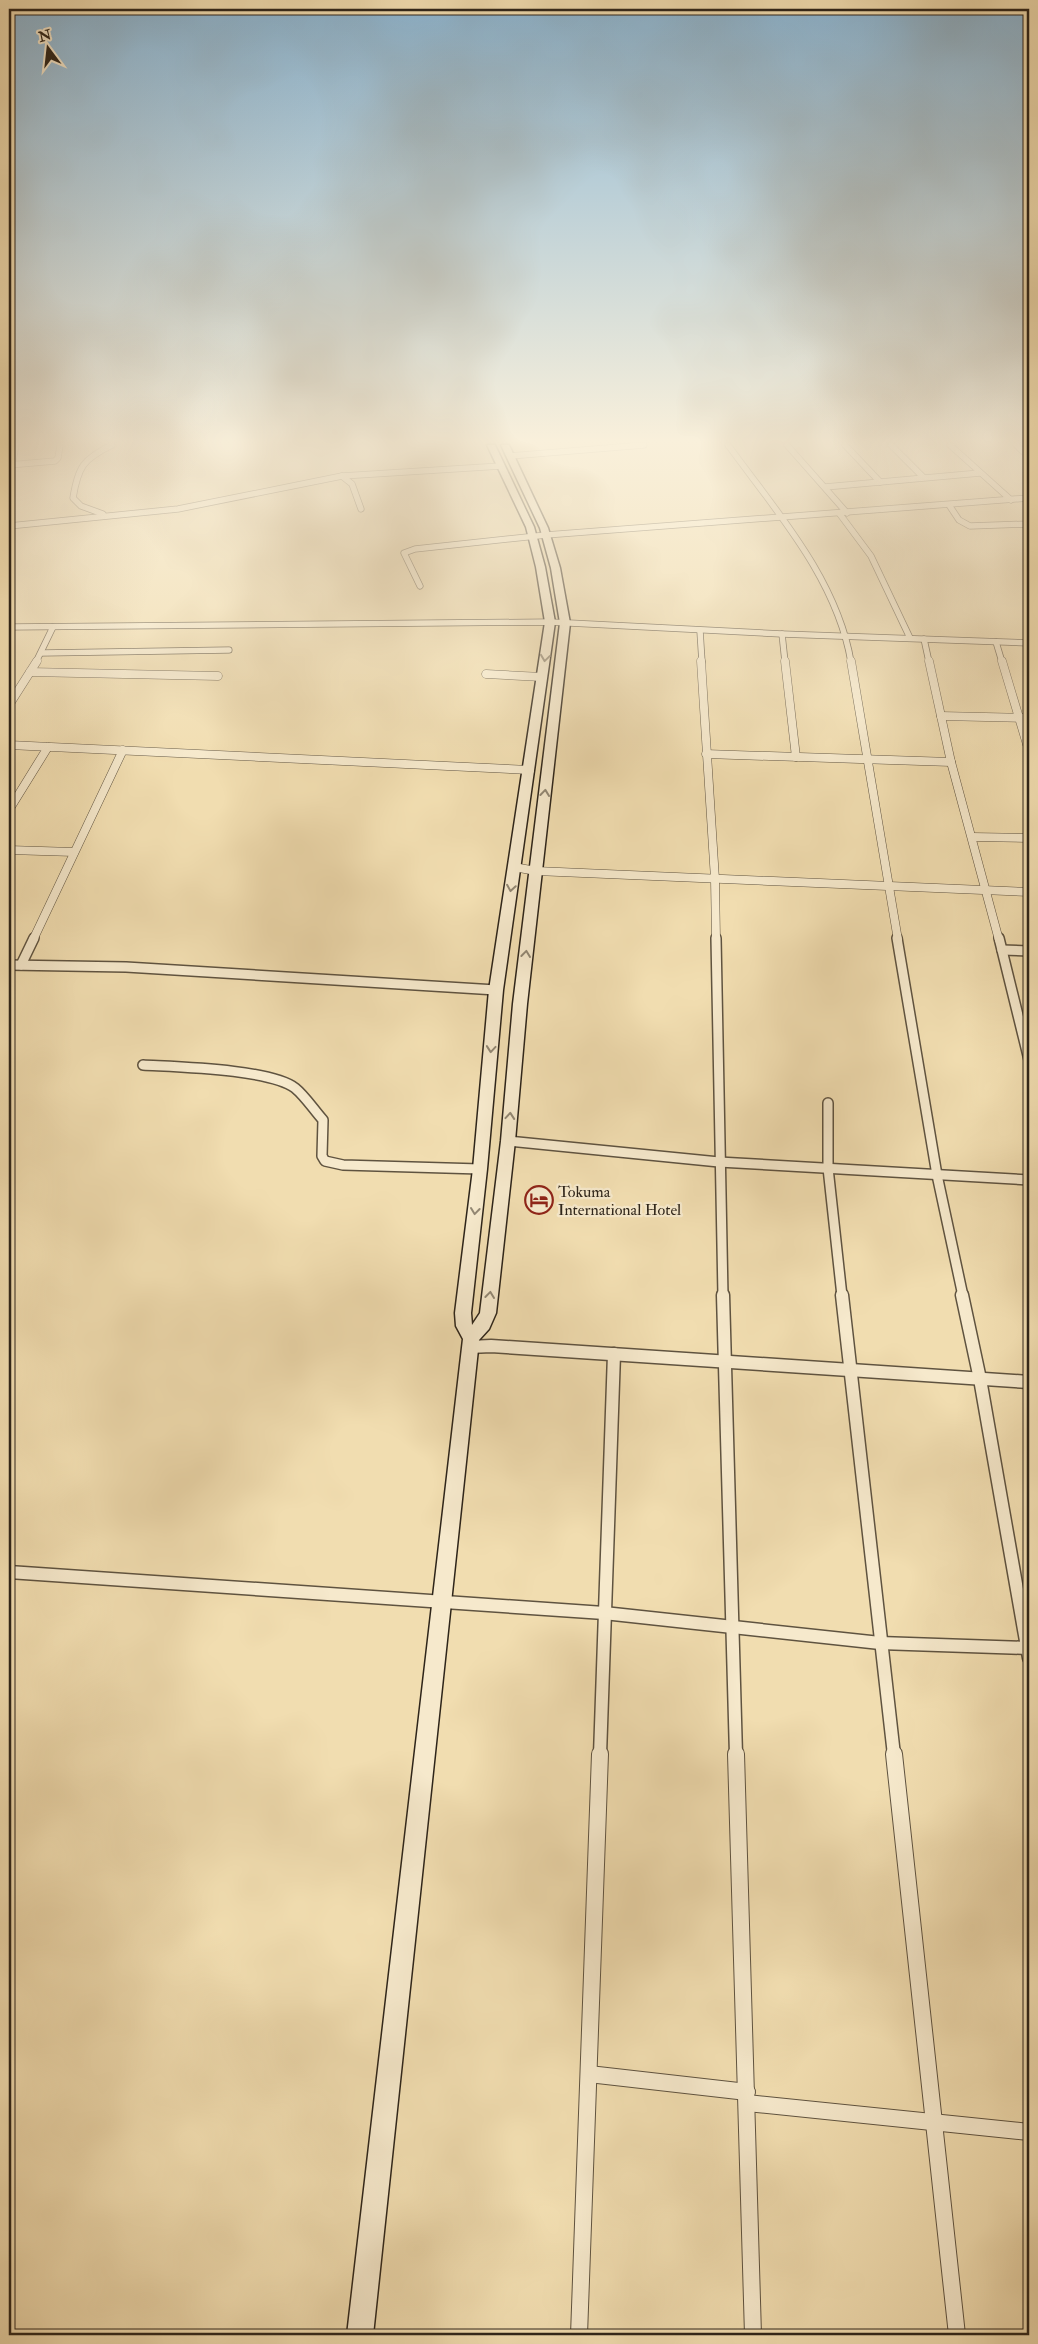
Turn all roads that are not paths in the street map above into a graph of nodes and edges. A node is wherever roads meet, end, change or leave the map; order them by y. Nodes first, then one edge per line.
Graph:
1 (404, 554) edge
2 (538, 554) edge
3 (552, 554) edge
4 (805, 554) edge
5 (869, 554) edge
6 (420, 586) dead end
7 (550, 622) junction
8 (565, 623) junction
9 (9, 627) edge
10 (53, 627) junction
11 (700, 631) junction
12 (782, 634) junction
13 (847, 636) junction
14 (910, 638) junction
15 (924, 639) junction
16 (996, 642) junction
17 (1029, 643) edge
18 (229, 650) dead end
19 (42, 653) junction
20 (30, 672) junction
21 (486, 674) dead end
22 (218, 676) dead end
23 (542, 677) junction
24 (9, 705) edge
25 (941, 716) junction
26 (1019, 718) junction
27 (1029, 718) edge
28 (9, 745) edge
29 (48, 747) junction
30 (123, 750) junction
31 (1029, 751) edge
32 (706, 754) junction
33 (796, 757) junction
34 (868, 759) junction
35 (951, 762) junction
36 (530, 770) junction
37 (9, 810) edge
38 (972, 837) junction
39 (1029, 838) edge
40 (9, 850) edge
41 (74, 852) junction
42 (514, 867) junction
43 (536, 871) junction
44 (715, 879) junction
45 (890, 885) junction
46 (987, 890) junction
47 (1029, 892) edge
48 (1002, 950) junction
49 (1029, 952) edge
50 (9, 965) edge
51 (22, 965) junction
52 (496, 990) junction
53 (1029, 1060) edge
54 (143, 1065) dead end
55 (828, 1103) dead end
56 (508, 1141) junction
57 (719, 1162) junction
58 (828, 1168) junction
59 (480, 1169) junction
60 (937, 1175) junction
61 (1029, 1180) edge
62 (470, 1342) junction
63 (614, 1354) junction
64 (724, 1363) junction
65 (851, 1371) junction
66 (980, 1379) junction
67 (1029, 1382) edge
68 (9, 1572) edge
69 (444, 1602) junction
70 (604, 1613) junction
71 (731, 1626) junction
72 (880, 1643) junction
73 (1028, 1653) edge
74 (589, 2074) junction
75 (747, 2097) junction
76 (936, 2122) junction
77 (1029, 2132) edge
78 (360, 2335) edge
79 (579, 2335) edge
80 (753, 2335) edge
81 (957, 2335) edge

1 - 6 street
2 - 7 main road
3 - 8 main road
4 - 13 street
5 - 14 street
7 - 8 street
7 - 10 street
7 -> 23 main road
8 - 11 street
43 -> 8 main road
9 - 10 street
10 - 19 street
11 - 12 street
11 - 32 street
12 - 13 street
12 - 33 street
13 - 14 street
13 - 34 street
14 - 15 street
15 - 16 street
15 - 25 street
16 - 17 street
16 - 26 street
18 - 19 street
19 - 20 street
20 - 22 street
20 - 24 street
21 - 23 street
23 - 36 main road
25 - 26 street
25 - 35 street
26 - 27 street
26 - 31 street
28 - 29 street
29 - 30 street
29 - 37 street
30 - 36 street
30 - 41 street
32 - 33 street
32 - 44 street
33 - 34 street
34 - 35 street
34 - 45 street
35 - 38 street
36 - 42 main road
38 - 39 street
38 - 46 street
40 - 41 street
41 - 51 street
42 - 43 street
42 -> 52 main road
43 - 44 street
56 -> 43 main road
44 - 45 street
44 - 57 street
45 - 46 street
45 - 60 street
46 - 47 street
46 - 48 street
48 - 49 street
48 - 53 street
50 - 51 street
51 - 52 street
52 -> 59 main road
54 - 59 street
55 - 58 street
56 - 57 street
62 -> 56 main road
57 - 58 street
57 - 64 street
58 - 60 street
58 - 65 street
59 -> 62 main road
60 - 61 street
60 - 66 street
62 - 63 street
62 - 69 main road
63 - 64 street
63 - 70 street
64 - 65 street
64 - 71 street
65 - 66 street
65 - 72 street
66 - 67 street
66 - 73 street
68 - 69 street
69 - 70 street
69 - 78 main road
70 - 71 street
70 - 74 street
71 - 72 street
71 - 75 street
72 - 73 street
72 - 76 street
74 - 75 street
74 - 79 street
75 - 76 street
75 - 80 street
76 - 77 street
76 - 81 street

